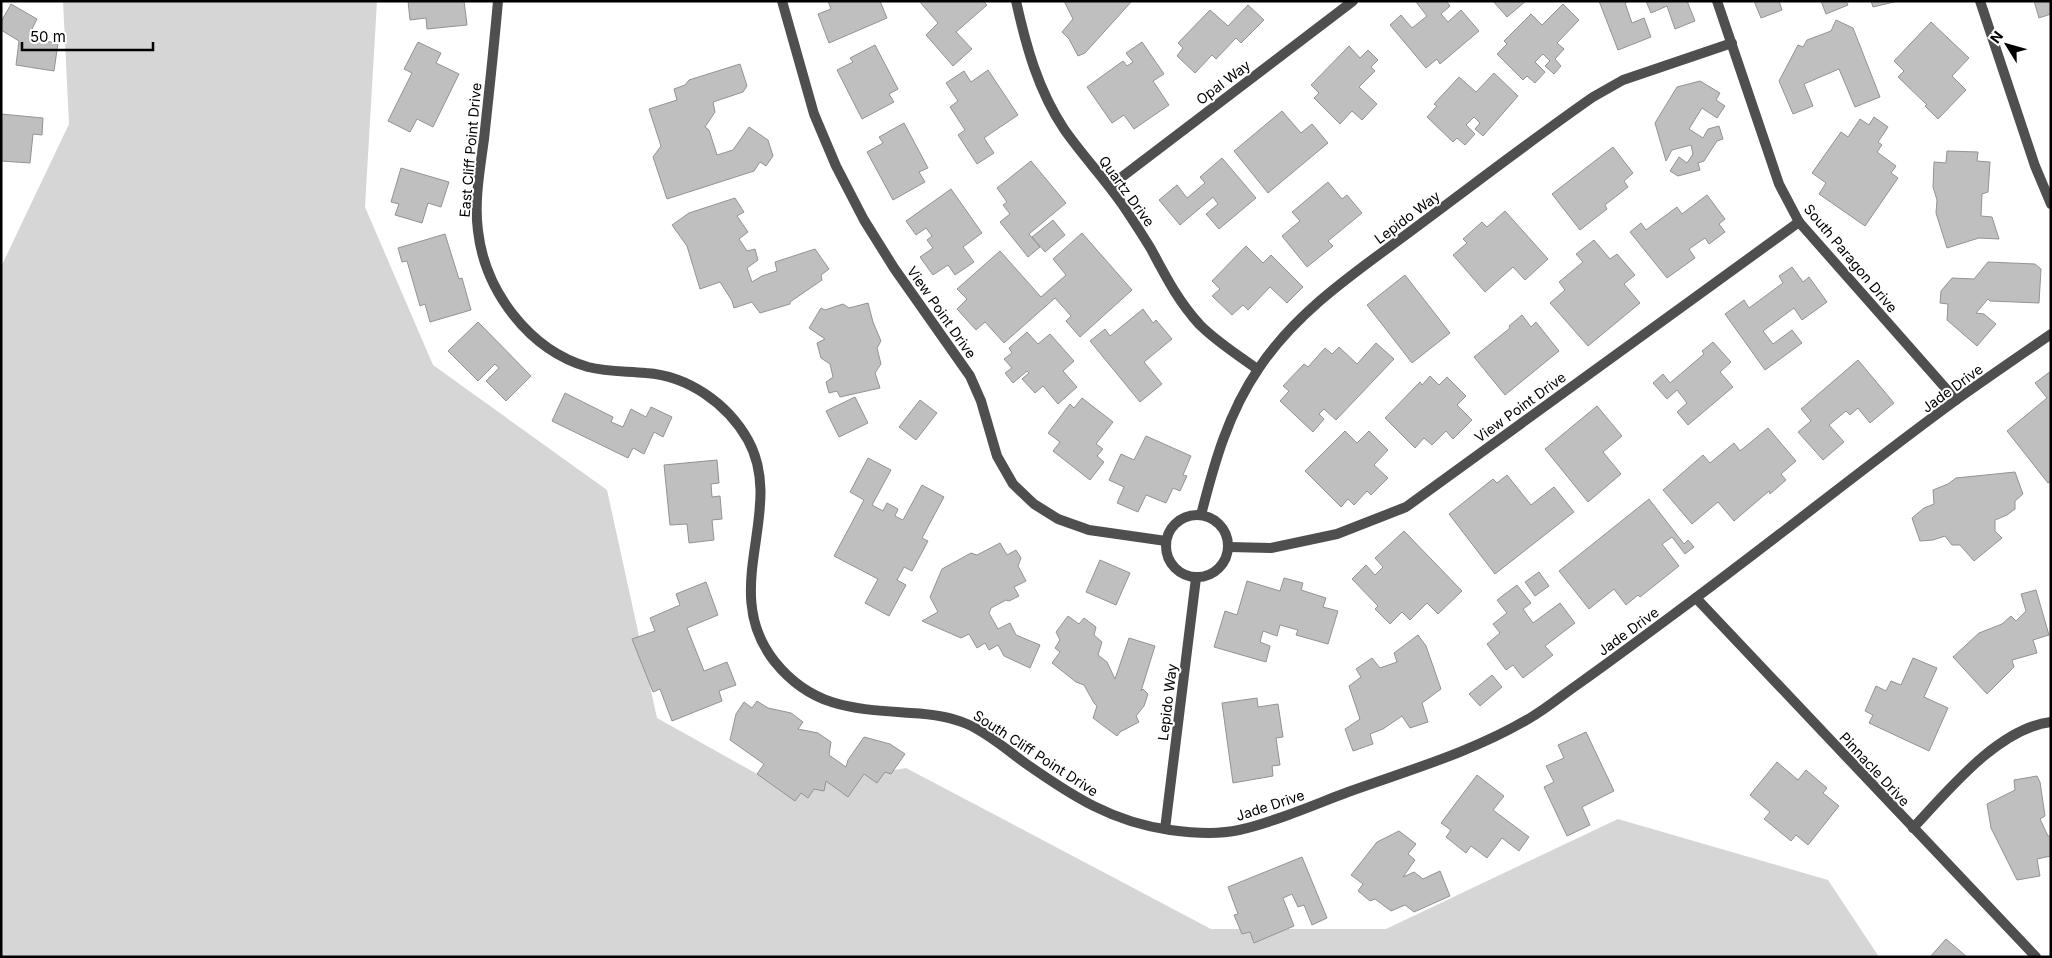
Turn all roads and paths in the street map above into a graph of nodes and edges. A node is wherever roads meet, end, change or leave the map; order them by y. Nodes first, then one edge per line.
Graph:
1 (498, 1) edge
2 (782, 1) edge
3 (1016, 1) edge
4 (1353, 1) edge
5 (1717, 1) edge
6 (1980, 1) edge
7 (1732, 43) junction
8 (1110, 186) junction
9 (2051, 204) edge
10 (1799, 222) junction
11 (2051, 334) edge
12 (539, 342) joint
13 (1258, 369) junction
14 (1956, 400) junction
15 (1201, 515) junction
16 (1166, 542) junction
17 (1229, 548) junction
18 (1196, 578) junction
19 (1696, 598) junction
20 (2051, 722) edge
21 (1913, 828) junction
22 (1165, 830) junction
23 (2036, 957) edge

1 - 12 street, East Cliff Point Drive
2 - 16 street, View Point Drive
3 - 8 street, Quartz Drive
4 - 8 street, Opal Way
5 - 7 street, South Paragon Drive
6 - 9 street
7 - 10 street, South Paragon Drive
7 - 13 street, Lepido Way
8 - 13 street, Quartz Drive
10 - 14 street, South Paragon Drive
10 - 17 street, View Point Drive
11 - 14 street, Jade Drive
12 - 22 street, South Cliff Point Drive
13 - 15 street, Lepido Way
14 - 19 street, Jade Drive
15 - 16 street
15 - 17 street
16 - 18 street
17 - 18 street
18 - 22 street, Lepido Way
19 - 21 street, Pinnacle Drive
19 - 22 street, Jade Drive
20 - 21 street
21 - 23 street, Pinnacle Drive

